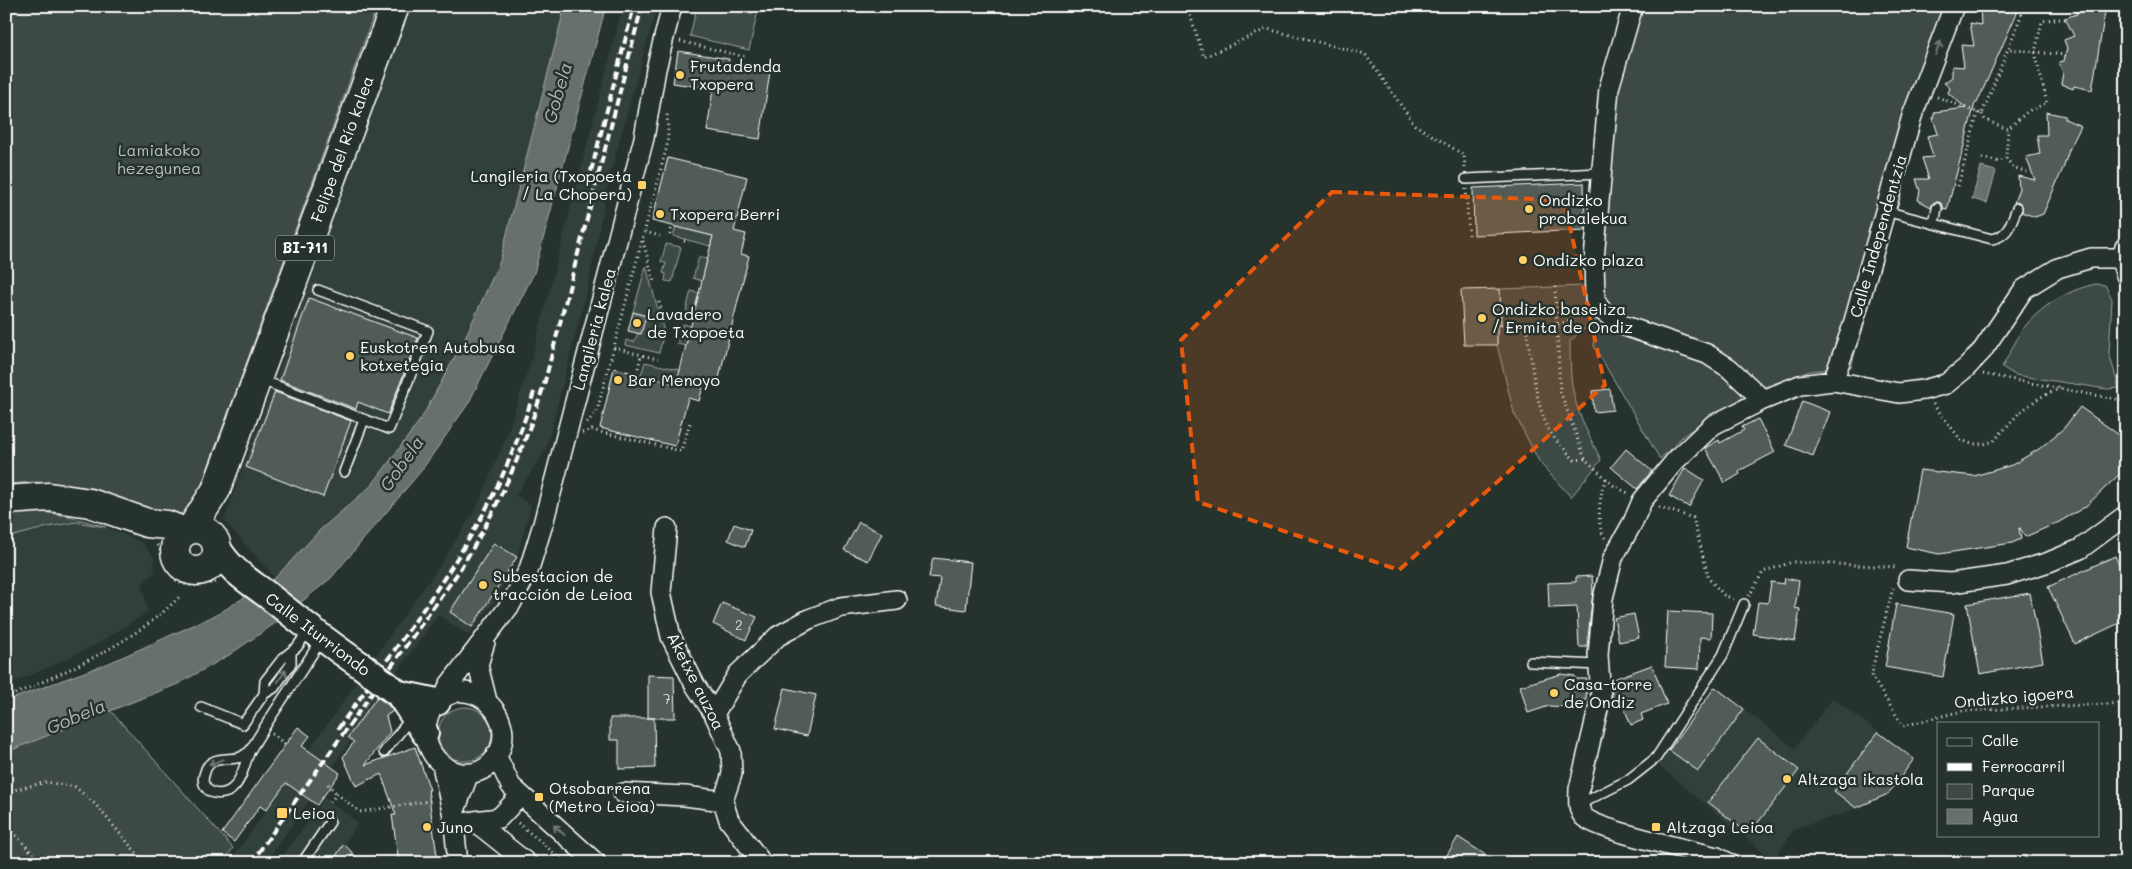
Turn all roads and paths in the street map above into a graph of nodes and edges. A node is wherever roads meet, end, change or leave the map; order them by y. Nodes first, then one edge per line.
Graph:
1 (395, 6) edge
2 (672, 6) edge
3 (1187, 6) edge
4 (1633, 6) edge
5 (1954, 6) edge
6 (2026, 6) edge
7 (2067, 19) dead end
8 (677, 40) dead end
9 (2008, 49) junction
10 (2035, 52) junction
11 (2066, 55) dead end
12 (745, 57) dead end
13 (1955, 104) dead end
14 (666, 108) dead end
15 (1980, 113) junction
16 (2008, 129) junction
17 (1982, 158) dead end
18 (2006, 158) junction
19 (2027, 172) dead end
20 (1602, 173) junction
21 (1466, 179) junction
22 (1958, 186) dead end
23 (1938, 208) dead end
24 (2017, 208) dead end
25 (1885, 211) junction
26 (1934, 224) junction
27 (672, 226) dead end
28 (645, 232) junction
29 (670, 235) dead end
30 (1469, 235) dead end
31 (660, 236) dead end
32 (642, 241) junction
33 (2124, 260) edge
34 (654, 282) dead end
35 (1555, 287) dead end
36 (318, 290) dead end
37 (659, 302) dead end
38 (1604, 312) junction
39 (666, 325) dead end
40 (1501, 325) dead end
41 (1526, 325) junction
42 (1557, 325) junction
43 (614, 348) junction
44 (641, 355) junction
45 (658, 359) dead end
46 (1963, 370) junction
47 (637, 374) dead end
48 (257, 378) junction
49 (1833, 381) junction
50 (2061, 388) junction
51 (1923, 390) junction
52 (1763, 400) junction
53 (2126, 401) edge
54 (597, 411) dead end
55 (364, 420) junction
56 (691, 420) dead end
57 (579, 434) dead end
58 (1585, 459) junction
59 (344, 472) dead end
60 (1606, 478) junction
61 (6, 500) edge
62 (1642, 501) junction
63 (2126, 515) edge
64 (667, 528) dead end
65 (195, 551) junction
66 (1616, 552) junction
67 (1899, 580) junction
68 (180, 596) dead end
69 (897, 600) dead end
70 (1744, 604) junction
71 (309, 628) junction
72 (486, 640) junction
73 (1531, 662) dead end
74 (1599, 665) junction
75 (6, 698) edge
76 (441, 699) junction
77 (487, 701) junction
78 (2126, 703) edge
79 (201, 707) dead end
80 (407, 708) junction
81 (714, 714) junction
82 (265, 729) junction
83 (285, 744) dead end
84 (250, 751) junction
85 (384, 752) dead end
86 (496, 756) junction
87 (442, 765) junction
88 (469, 773) junction
89 (328, 784) dead end
90 (6, 792) edge
91 (623, 793) dead end
92 (337, 794) junction
93 (511, 800) junction
94 (722, 801) junction
95 (330, 802) dead end
96 (1578, 805) junction
97 (457, 817) junction
98 (330, 822) dead end
99 (6, 824) edge
100 (41, 863) edge
101 (145, 863) edge
102 (302, 863) edge
103 (458, 863) edge
104 (527, 863) edge
105 (566, 863) edge
106 (596, 863) edge
107 (762, 863) edge
108 (1729, 863) edge

1 - 48 main road, Felipe del Río kalea / BI-711
2 - 72 street, Langileria kalea
3 - 21 path
4 - 20 street
25 -> 5 street, Calle Independentzia
6 - 9 path
7 - 10 path
8 - 12 path
9 - 10 path
9 - 15 path
10 - 11 path
10 - 16 path
13 - 15 path
14 - 28 path
15 - 16 path
15 - 22 path
16 - 18 path
17 - 18 path
18 - 19 path
20 - 21 lane
20 - 38 street
21 - 30 path
23 - 26 lane
24 - 26 lane
25 - 26 lane
25 - 49 street, Calle Independentzia
27 - 29 path
28 - 31 path
28 - 32 path
32 - 34 path
32 - 43 path
33 - 46 street
35 - 42 path
36 - 55 lane
37 - 39 path
38 - 42 path
38 - 52 street
40 - 41 path
41 - 42 path
41 - 58 path
42 - 58 path
43 - 44 path
43 - 54 path
44 - 45 path
44 - 47 path
46 - 50 path
46 - 51 street
48 - 55 lane
48 - 65 main road, Felipe del Río kalea / BI-711
49 - 51 street
49 - 52 street
50 - 51 path
50 - 53 path
52 - 62 street
55 - 59 lane
56 - 57 path
58 - 60 path
60 - 62 path
60 - 66 path
61 - 65 main road
62 - 66 street
62 - 70 path
63 - 67 street
64 - 81 street, Aketxe auzoa
65 - 65 path
65 - 71 street, Calle Iturriondo
66 - 74 street
67 - 70 path
67 - 78 path, Ondizko igoera
68 - 75 path
69 - 81 street
70 - 96 lane
71 - 79 lane
71 - 80 street, Calle Iturriondo, bridge
71 - 82 lane
72 - 76 street, Langileria kalea
72 - 77 street, Langileria kalea
73 - 74 lane
74 - 96 street
76 - 77 street
76 - 80 street, Calle Iturriondo
76 - 80 street, Langileria kalea
77 - 86 street
80 - 85 lane
80 - 87 street
81 - 94 street, Aketxe auzoa
82 - 83 path
82 - 84 lane
84 -> 84 lane
86 - 88 street
86 - 93 street
87 - 88 street
87 - 97 street
88 - 97 street
89 - 92 path
90 - 101 path
91 - 94 street
92 - 95 path
92 - 97 path
93 - 97 street
93 - 105 path
106 -> 93 street
94 - 107 street
96 - 108 street
97 - 103 street
97 - 104 street
98 - 102 lane
99 - 100 path

